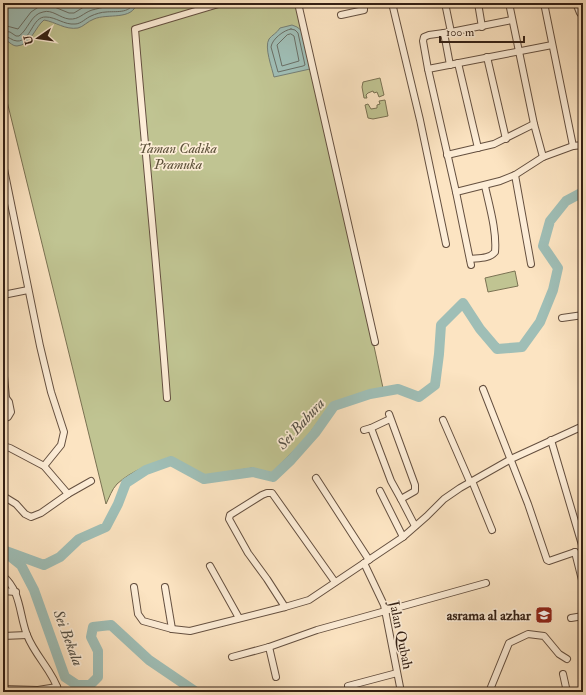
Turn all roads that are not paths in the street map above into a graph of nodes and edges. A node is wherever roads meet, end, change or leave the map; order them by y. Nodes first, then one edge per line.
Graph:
1 (222, 3) edge
2 (298, 3) edge
3 (364, 3) edge
4 (392, 3) edge
5 (445, 3) edge
6 (478, 3) edge
7 (509, 3) edge
8 (544, 3) edge
9 (576, 3) edge
10 (583, 13) edge
11 (341, 15) dead end
12 (512, 20) junction
13 (482, 26) junction
14 (447, 33) junction
15 (552, 45) junction
16 (518, 51) junction
17 (487, 57) junction
18 (458, 63) junction
19 (450, 65) junction
20 (428, 69) junction
21 (534, 124) junction
22 (506, 139) junction
23 (583, 145) edge
24 (574, 146) junction
25 (478, 148) junction
26 (447, 155) junction
27 (543, 157) junction
28 (3, 164) edge
29 (515, 175) junction
30 (485, 186) junction
31 (456, 192) junction
32 (446, 244) dead end
33 (531, 264) dead end
34 (28, 290) junction
35 (3, 295) edge
36 (583, 315) edge
37 (562, 318) dead end
38 (374, 342) dead end
39 (3, 365) edge
40 (483, 389) dead end
41 (167, 398) dead end
42 (4, 401) edge
43 (3, 419) edge
44 (443, 420) dead end
45 (583, 426) edge
46 (551, 440) junction
47 (3, 446) edge
48 (511, 459) junction
49 (44, 466) junction
50 (316, 478) dead end
51 (91, 481) dead end
52 (471, 482) junction
53 (380, 491) dead end
54 (68, 494) junction
55 (3, 496) edge
56 (401, 499) junction
57 (415, 526) junction
58 (492, 530) dead end
59 (403, 537) junction
60 (582, 545) edge
61 (575, 552) junction
62 (366, 562) junction
63 (210, 566) dead end
64 (3, 576) edge
65 (335, 582) junction
66 (486, 583) dead end
67 (583, 584) edge
68 (134, 587) dead end
69 (165, 587) dead end
70 (3, 591) edge
71 (16, 592) junction
72 (285, 607) junction
73 (386, 611) junction
74 (583, 616) edge
75 (239, 618) junction
76 (571, 618) dead end
77 (172, 629) junction
78 (27, 635) junction
79 (3, 636) edge
80 (269, 647) junction
81 (232, 657) dead end
82 (567, 659) dead end
83 (397, 673) junction
84 (563, 674) dead end
85 (276, 677) dead end
86 (348, 686) dead end
87 (3, 689) edge
88 (58, 689) edge
89 (401, 692) edge
90 (489, 692) edge
91 (567, 692) edge

1 - 41 street
2 - 38 street
3 - 11 street
4 - 32 street
5 - 14 street
6 - 13 street
7 - 12 street
8 - 15 street
9 - 10 street
12 - 13 street
12 - 16 street
13 - 14 street
14 - 19 street
14 - 20 street
15 - 16 street
15 - 24 street
16 - 17 street
16 - 21 street
17 - 18 street
17 - 22 street
18 - 19 street
18 - 25 street
19 - 20 street
20 - 26 street
21 - 22 street
21 - 27 street
22 - 25 street
23 - 24 street
24 - 27 street
25 - 26 street
26 - 31 street
27 - 29 street
28 - 34 street
29 - 30 street
29 - 33 street
30 - 31 street
30 - 31 street
34 - 35 street
34 - 49 street
36 - 37 street
39 - 42 street
40 - 48 street
42 - 43 street
44 - 52 street
45 - 46 street
46 - 48 street
46 - 60 street
47 - 49 street
48 - 52 street
48 - 61 street
49 - 54 street
50 - 62 street, Jalan Qubah
51 - 54 street
52 - 57 street
52 - 58 street
53 - 59 street
54 - 55 street
56 - 56 street
56 - 57 street
57 - 59 street
59 - 62 street
60 - 61 street
61 - 67 street
62 - 65 street
62 - 73 street, Jalan Qubah
63 - 75 street
64 - 71 street
65 - 72 street
65 - 72 street
66 - 73 street
68 - 77 street
69 - 77 street
70 - 71 street
71 - 78 street
72 - 75 street
73 - 80 street
73 - 83 street, Jalan Qubah
74 - 76 street
75 - 77 street
78 - 79 street
78 - 88 street
80 - 81 street
80 - 85 street
82 - 90 street
83 - 86 street
83 - 89 street, Jalan Qubah
84 - 91 street
87 - 88 street

